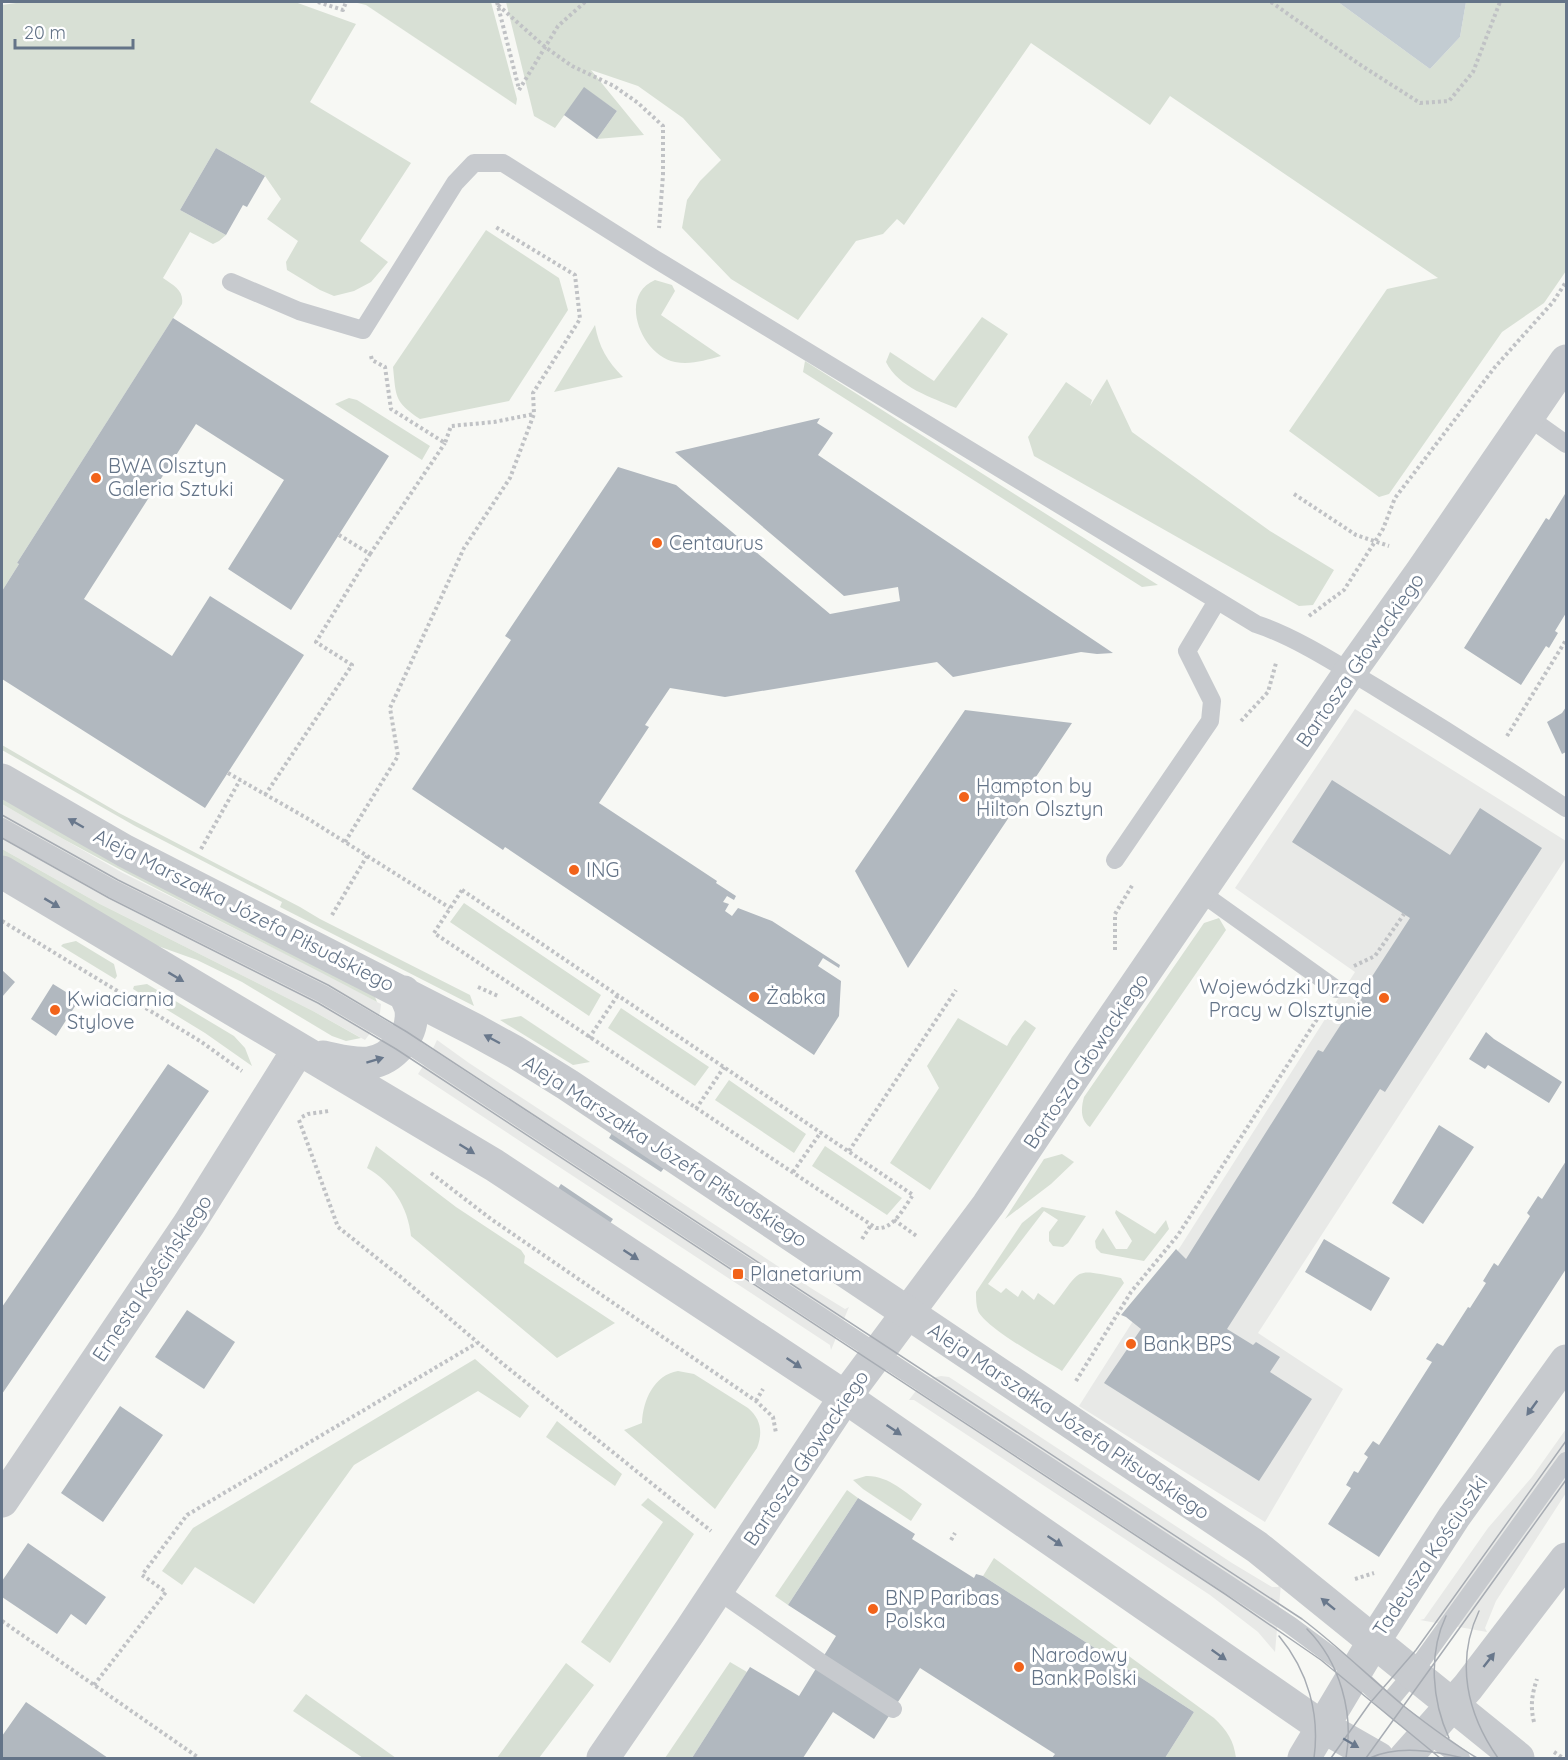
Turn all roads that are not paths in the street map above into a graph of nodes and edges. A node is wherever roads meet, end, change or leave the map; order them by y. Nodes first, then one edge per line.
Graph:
1 (231, 282) dead end
2 (1566, 361) edge
3 (1528, 417) junction
4 (1566, 444) edge
5 (1217, 601) junction
6 (1350, 672) junction
7 (2, 780) edge
8 (1566, 808) edge
9 (2, 827) edge
10 (1115, 860) dead end
11 (2, 872) edge
12 (1200, 892) junction
13 (1336, 989) road end
14 (404, 992) junction
15 (403, 1041) junction
16 (298, 1050) junction
17 (909, 1313) junction
18 (878, 1354) junction
19 (1566, 1361) edge
20 (845, 1397) junction
21 (1566, 1461) edge
22 (2, 1502) edge
23 (1566, 1559) edge
24 (717, 1590) junction
25 (1374, 1641) junction
26 (1355, 1673) junction
27 (1413, 1673) junction
28 (1388, 1703) junction
29 (1451, 1706) junction
30 (893, 1709) dead end
31 (1324, 1726) junction
32 (1426, 1734) junction
33 (603, 1758) edge
34 (1305, 1758) edge
35 (1378, 1758) edge
36 (1405, 1758) edge
37 (1461, 1758) edge
38 (1518, 1758) edge

1 - 5 lane
2 - 3 street, Bartosza Głowackiego
3 - 4 lane
3 - 6 street, Bartosza Głowackiego
5 - 6 lane
5 - 10 lane
6 - 8 lane
6 - 12 street, Bartosza Głowackiego
14 -> 7 street, Aleja Marszałka Józefa Piłsudskiego
9 - 15 lane
11 -> 16 street
12 - 13 lane
12 - 17 street, Bartosza Głowackiego
14 - 15 street
17 -> 14 street, Aleja Marszałka Józefa Piłsudskiego
16 -> 15 street
15 - 18 lane
16 -> 20 street
16 - 22 street, Ernesta Kościńskiego
17 - 18 street, Bartosza Głowackiego
25 -> 17 street, Aleja Marszałka Józefa Piłsudskiego
18 - 20 street, Bartosza Głowackiego
18 - 26 lane
19 -> 25 street, Tadeusza Kościuszki
20 - 24 street, Bartosza Głowackiego
20 -> 31 street
21 - 27 lane
29 -> 23 street
24 - 30 lane
24 - 33 street, Bartosza Głowackiego
25 - 26 street, Tadeusza Kościuszki
25 - 27 street, Aleja Marszałka Józefa Piłsudskiego
26 - 28 lane
26 - 31 street, Tadeusza Kościuszki
27 - 28 lane
27 - 29 street, Aleja Marszałka Józefa Piłsudskiego
28 - 32 lane
29 - 32 street
29 - 38 street, Aleja Marszałka Józefa Piłsudskiego
31 - 34 street, Tadeusza Kościuszki
31 -> 35 street
32 - 36 street
32 - 37 lane

